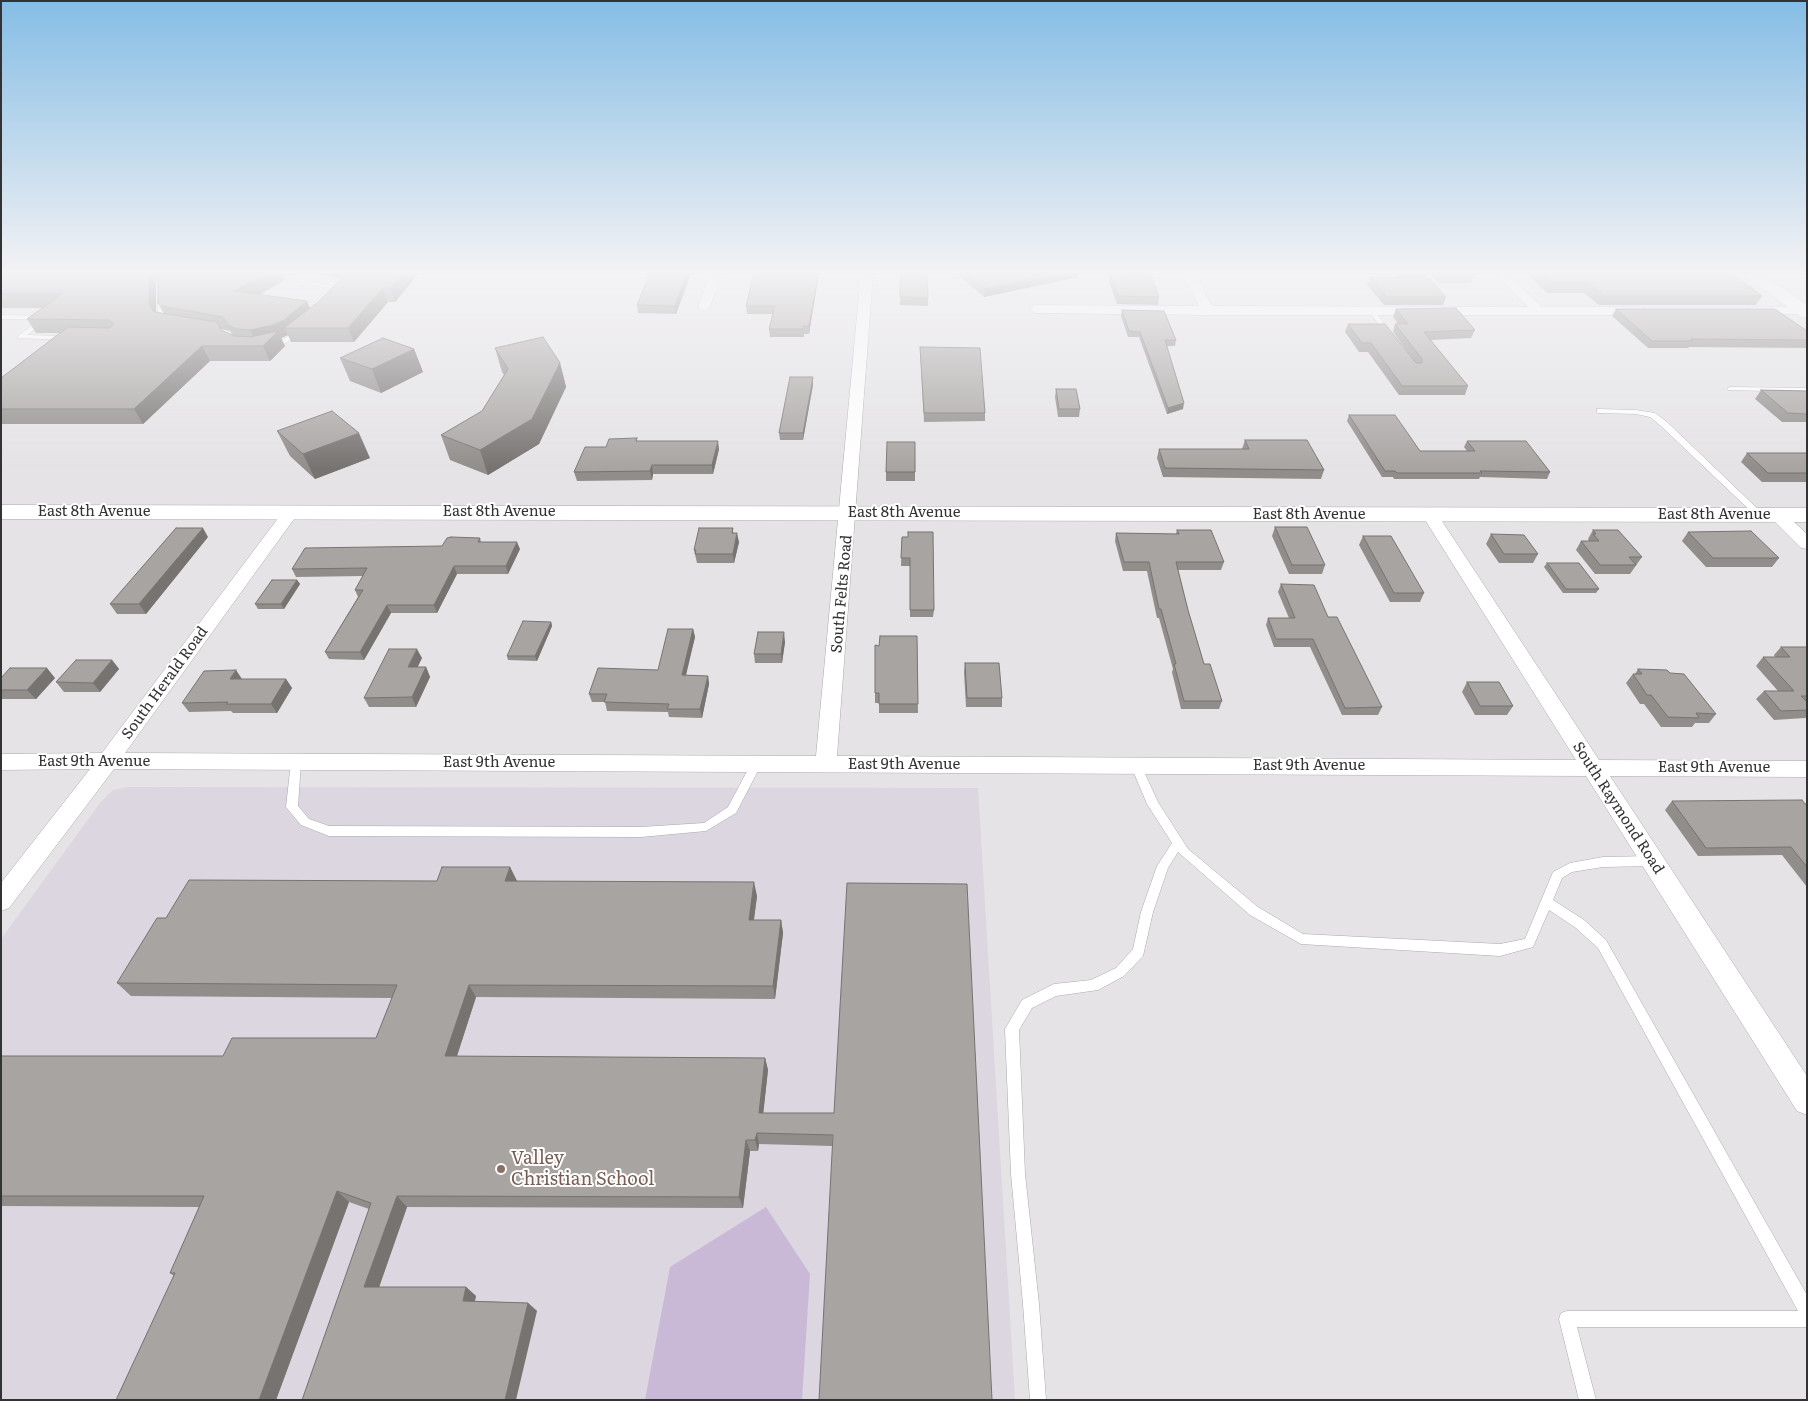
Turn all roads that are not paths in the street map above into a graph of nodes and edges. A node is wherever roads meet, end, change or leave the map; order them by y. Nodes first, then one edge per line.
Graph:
1 (290, 338) edge
2 (862, 338) edge
3 (265, 346) edge
4 (1730, 389) dead end
5 (1807, 390) edge
6 (1600, 412) dead end
7 (1, 512) edge
8 (291, 512) junction
9 (849, 513) junction
10 (1430, 515) junction
11 (1769, 515) junction
12 (1807, 515) edge
13 (1807, 544) edge
14 (108, 761) junction
15 (1, 762) edge
16 (296, 762) junction
17 (756, 765) junction
18 (826, 765) junction
19 (1136, 766) junction
20 (1591, 767) junction
21 (1807, 769) edge
22 (1178, 843) junction
23 (1652, 861) junction
24 (1, 901) edge
25 (1546, 902) junction
26 (1807, 1101) edge
27 (1807, 1311) edge
28 (1807, 1319) edge
29 (1038, 1400) edge
30 (1588, 1400) edge

1 - 3 lane
2 - 9 street, South Felts Road
4 - 5 lane
6 - 11 lane
7 - 8 street, East 8th Avenue
8 - 9 street, East 8th Avenue
8 - 14 street, South Herald Road
9 - 10 street, East 8th Avenue
9 - 18 street, South Felts Road
10 - 11 street, East 8th Avenue
10 - 20 street, South Raymond Road
11 - 12 street, East 8th Avenue
11 - 13 street
14 - 15 street, East 9th Avenue
14 - 16 street, East 9th Avenue
14 - 24 street, South Herald Road
16 - 17 street, East 9th Avenue
16 - 17 lane
17 - 18 street, East 9th Avenue
18 - 19 street, East 9th Avenue
19 - 20 street, East 9th Avenue
19 - 22 lane
20 - 21 street, East 9th Avenue
20 - 23 street, South Raymond Road
22 - 25 lane
22 - 29 lane
23 - 25 lane
23 - 26 street, South Raymond Road
25 - 27 lane
28 - 30 lane

